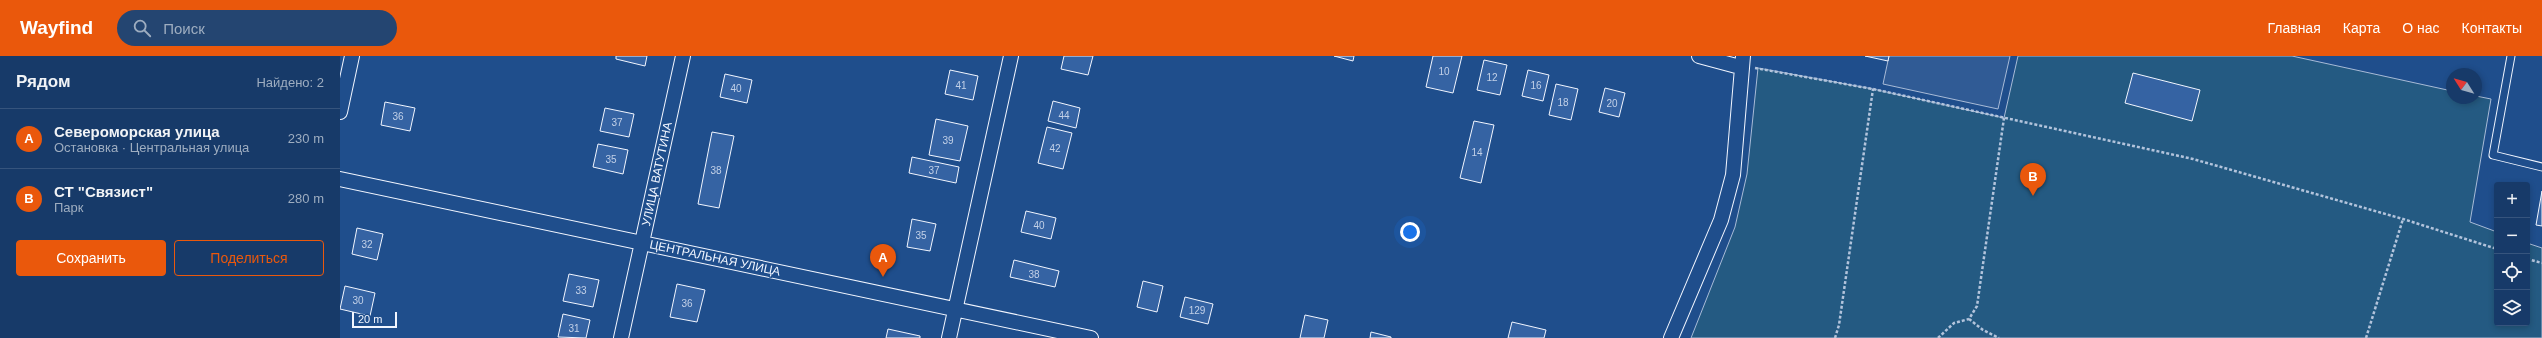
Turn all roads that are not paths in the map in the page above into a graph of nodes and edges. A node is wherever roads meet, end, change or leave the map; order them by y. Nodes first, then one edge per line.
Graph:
1 (352, 56) edge
2 (683, 56) edge
3 (1011, 56) edge
4 (1699, 56) edge
5 (2512, 56) edge
6 (1742, 61) edge
7 (340, 112) edge
8 (2542, 167) edge
9 (340, 179) edge
10 (642, 242) junction
11 (955, 310) junction
12 (622, 338) edge
13 (949, 338) edge
14 (1091, 338) edge
15 (1671, 338) edge

1 - 7 street
2 - 10 street, УЛИЦА ВАТУТИНА
3 - 11 street
4 - 6 street
5 - 8 lane
6 - 15 street
9 - 10 street, ЦЕНТРАЛЬНАЯ УЛИЦА
10 - 11 street, ЦЕНТРАЛЬНАЯ УЛИЦА
10 - 12 street, УЛИЦА ВАТУТИНА
11 - 13 street
11 - 14 street, ЦЕНТРАЛЬНАЯ УЛИЦА

